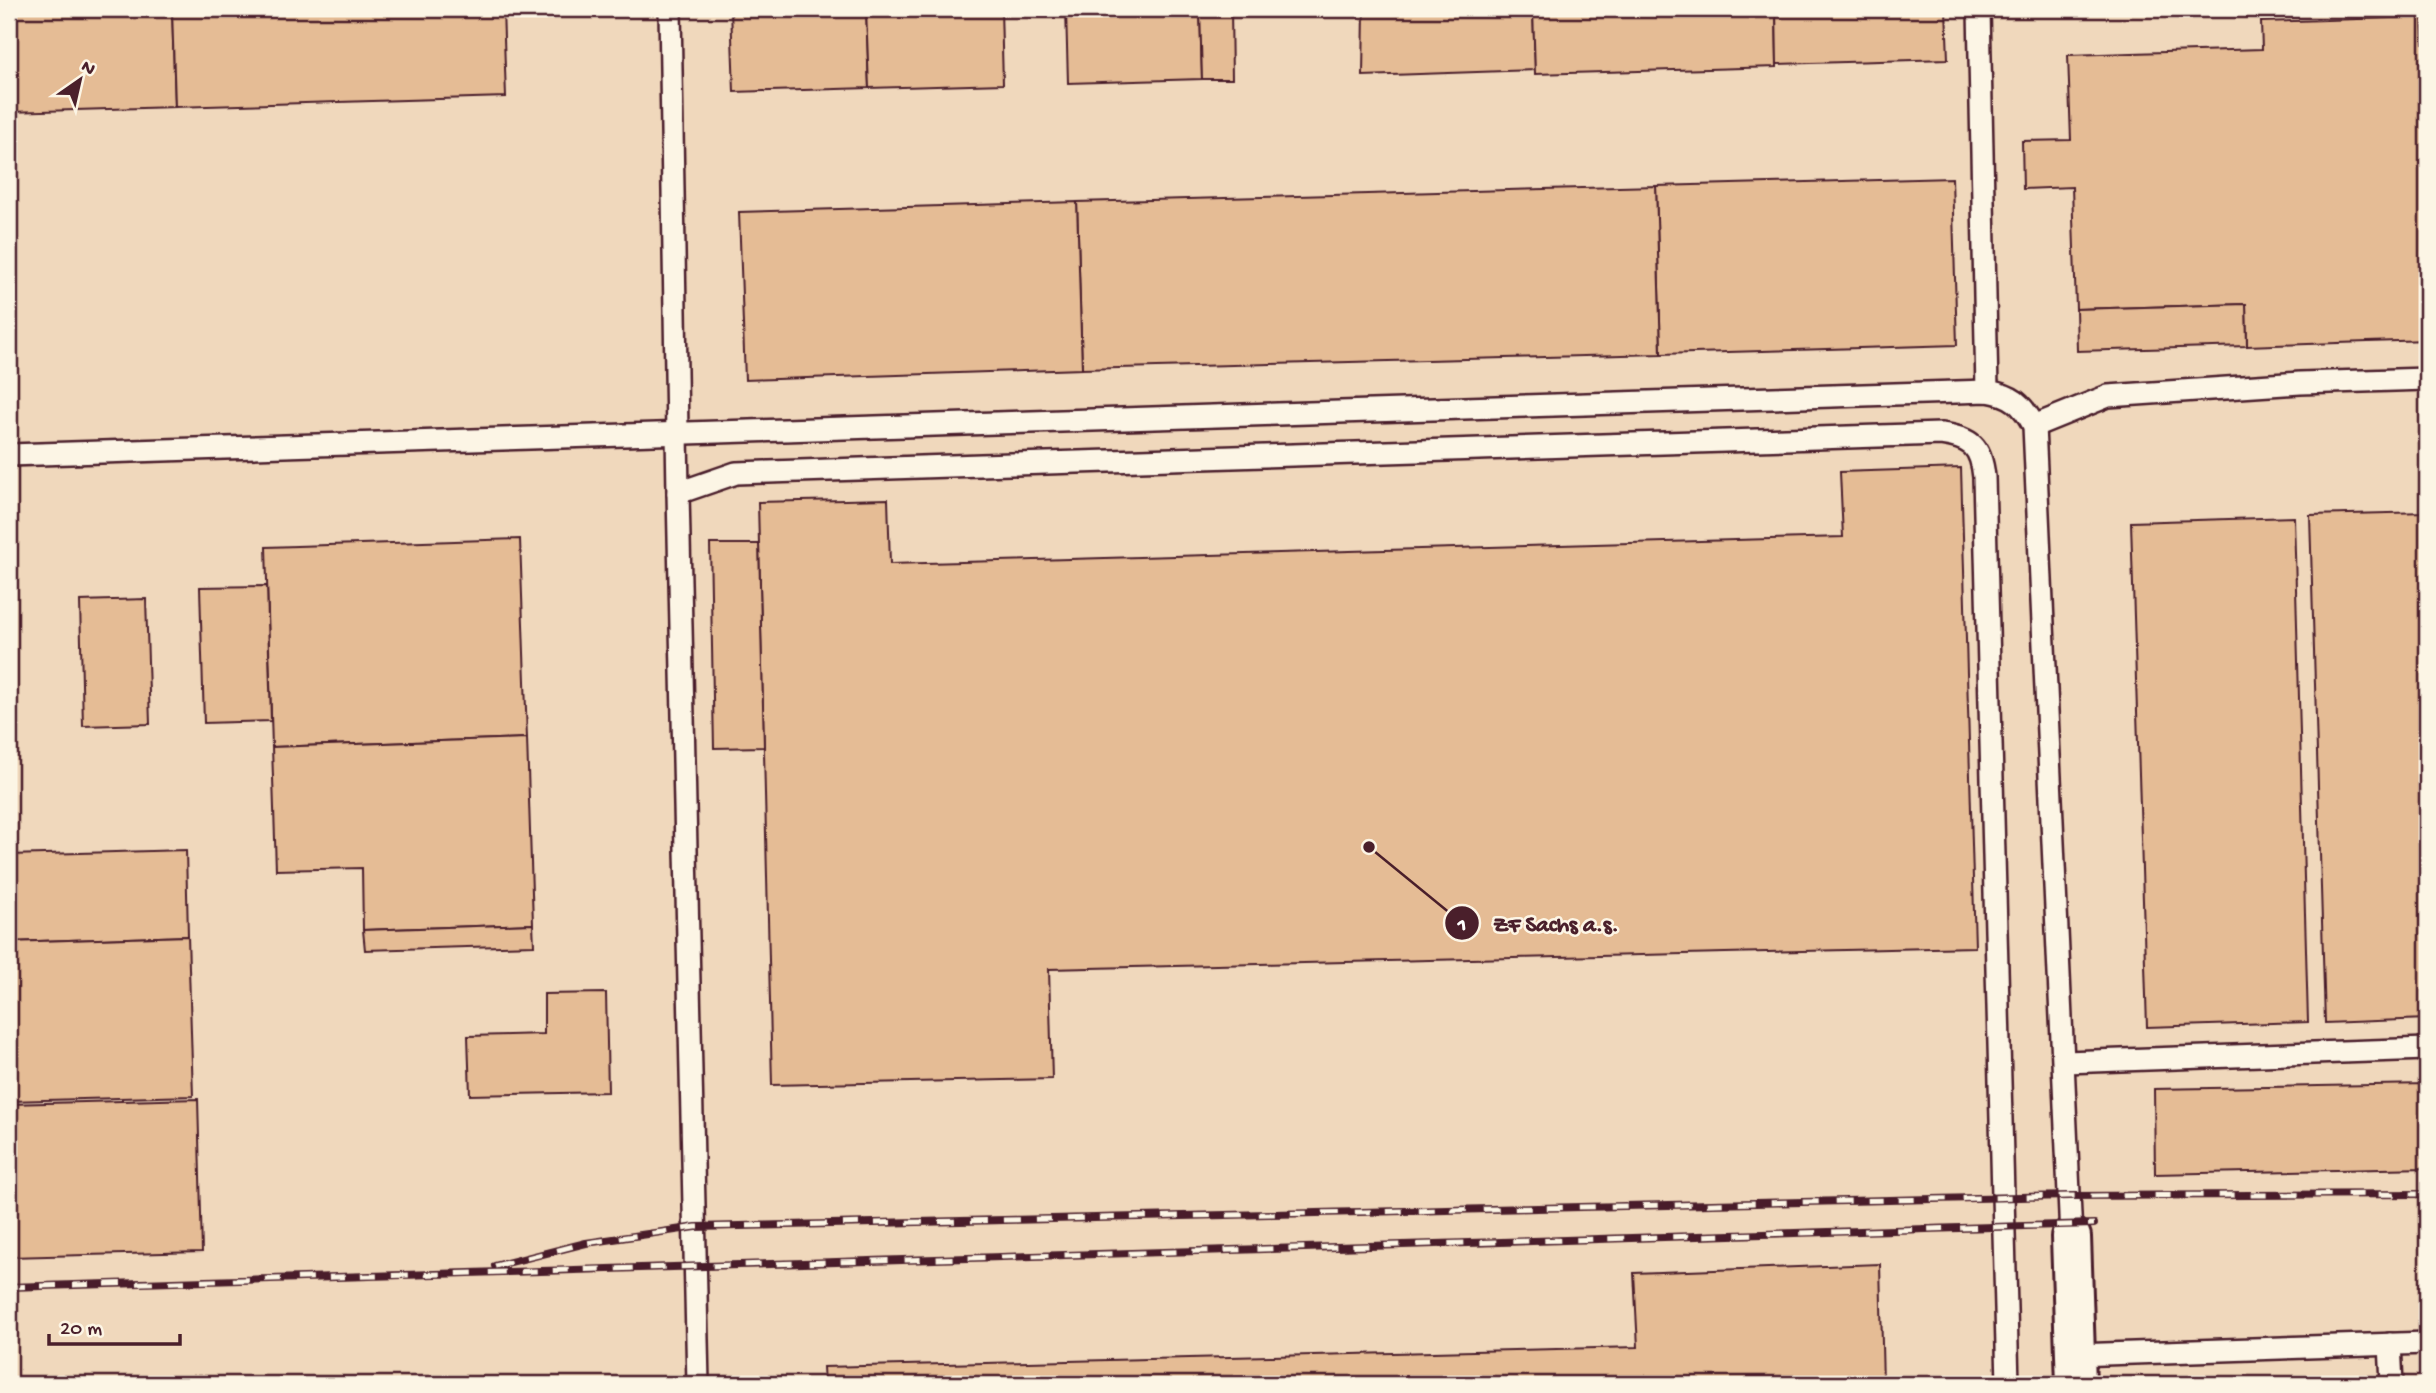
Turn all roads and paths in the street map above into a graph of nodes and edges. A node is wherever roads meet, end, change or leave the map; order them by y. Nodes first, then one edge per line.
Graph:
1 (670, 9) edge
2 (1979, 9) edge
3 (2427, 379) edge
4 (1987, 391) junction
5 (2034, 426) junction
6 (679, 433) junction
7 (9, 455) edge
8 (678, 494) junction
9 (2427, 1049) edge
10 (2065, 1062) junction
11 (2071, 1237) joint
12 (2427, 1343) edge
13 (2390, 1344) junction
14 (2075, 1370) edge
15 (698, 1384) edge
16 (2008, 1384) edge
17 (2392, 1384) edge

1 - 6 lane
2 - 4 lane
3 - 5 lane
4 - 5 lane
4 - 6 lane
5 - 10 lane
6 - 7 lane
6 - 8 lane
8 - 15 lane
8 - 16 lane
9 - 10 lane
10 - 11 lane
11 - 14 street
12 - 13 lane
13 - 14 lane
13 - 17 lane

